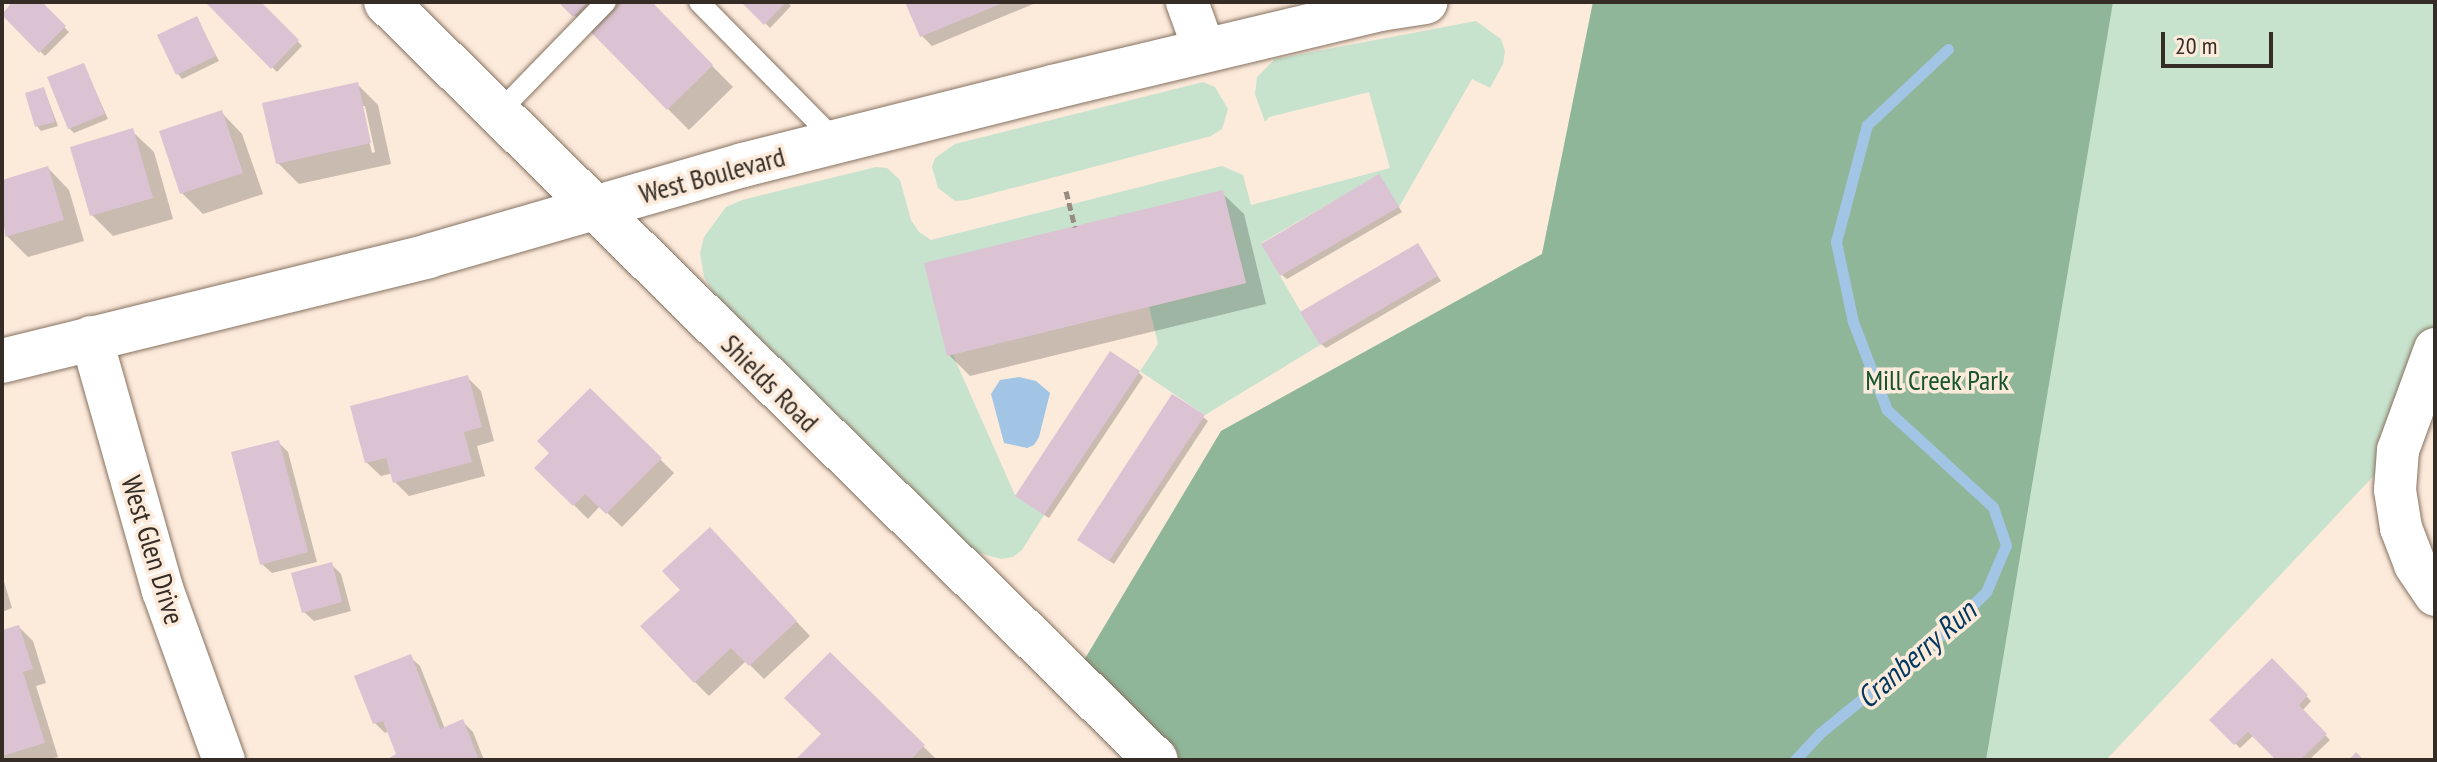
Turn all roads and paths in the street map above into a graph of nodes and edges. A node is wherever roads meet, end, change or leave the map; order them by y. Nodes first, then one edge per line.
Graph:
1 (606, 2) edge
2 (699, 2) edge
3 (1187, 2) edge
4 (1425, 2) edge
5 (395, 5) edge
6 (1204, 49) junction
7 (498, 113) junction
8 (837, 142) junction
9 (1066, 191) dead end
10 (594, 208) junction
11 (1075, 227) dead end
12 (91, 337) junction
13 (2435, 349) edge
14 (2, 361) edge
15 (2435, 595) edge
16 (224, 760) edge
17 (1156, 760) edge

1 - 7 lane
2 - 8 lane
3 - 6 street
4 - 6 street, West Boulevard
5 - 7 street, Shields Road
6 - 8 street, West Boulevard
7 - 10 street, Shields Road
8 - 10 street, West Boulevard
9 - 11 path
10 - 12 street, West Boulevard
10 - 17 street, Shields Road
12 - 14 street, West Boulevard
12 - 16 street, West Glen Drive
13 - 15 street

